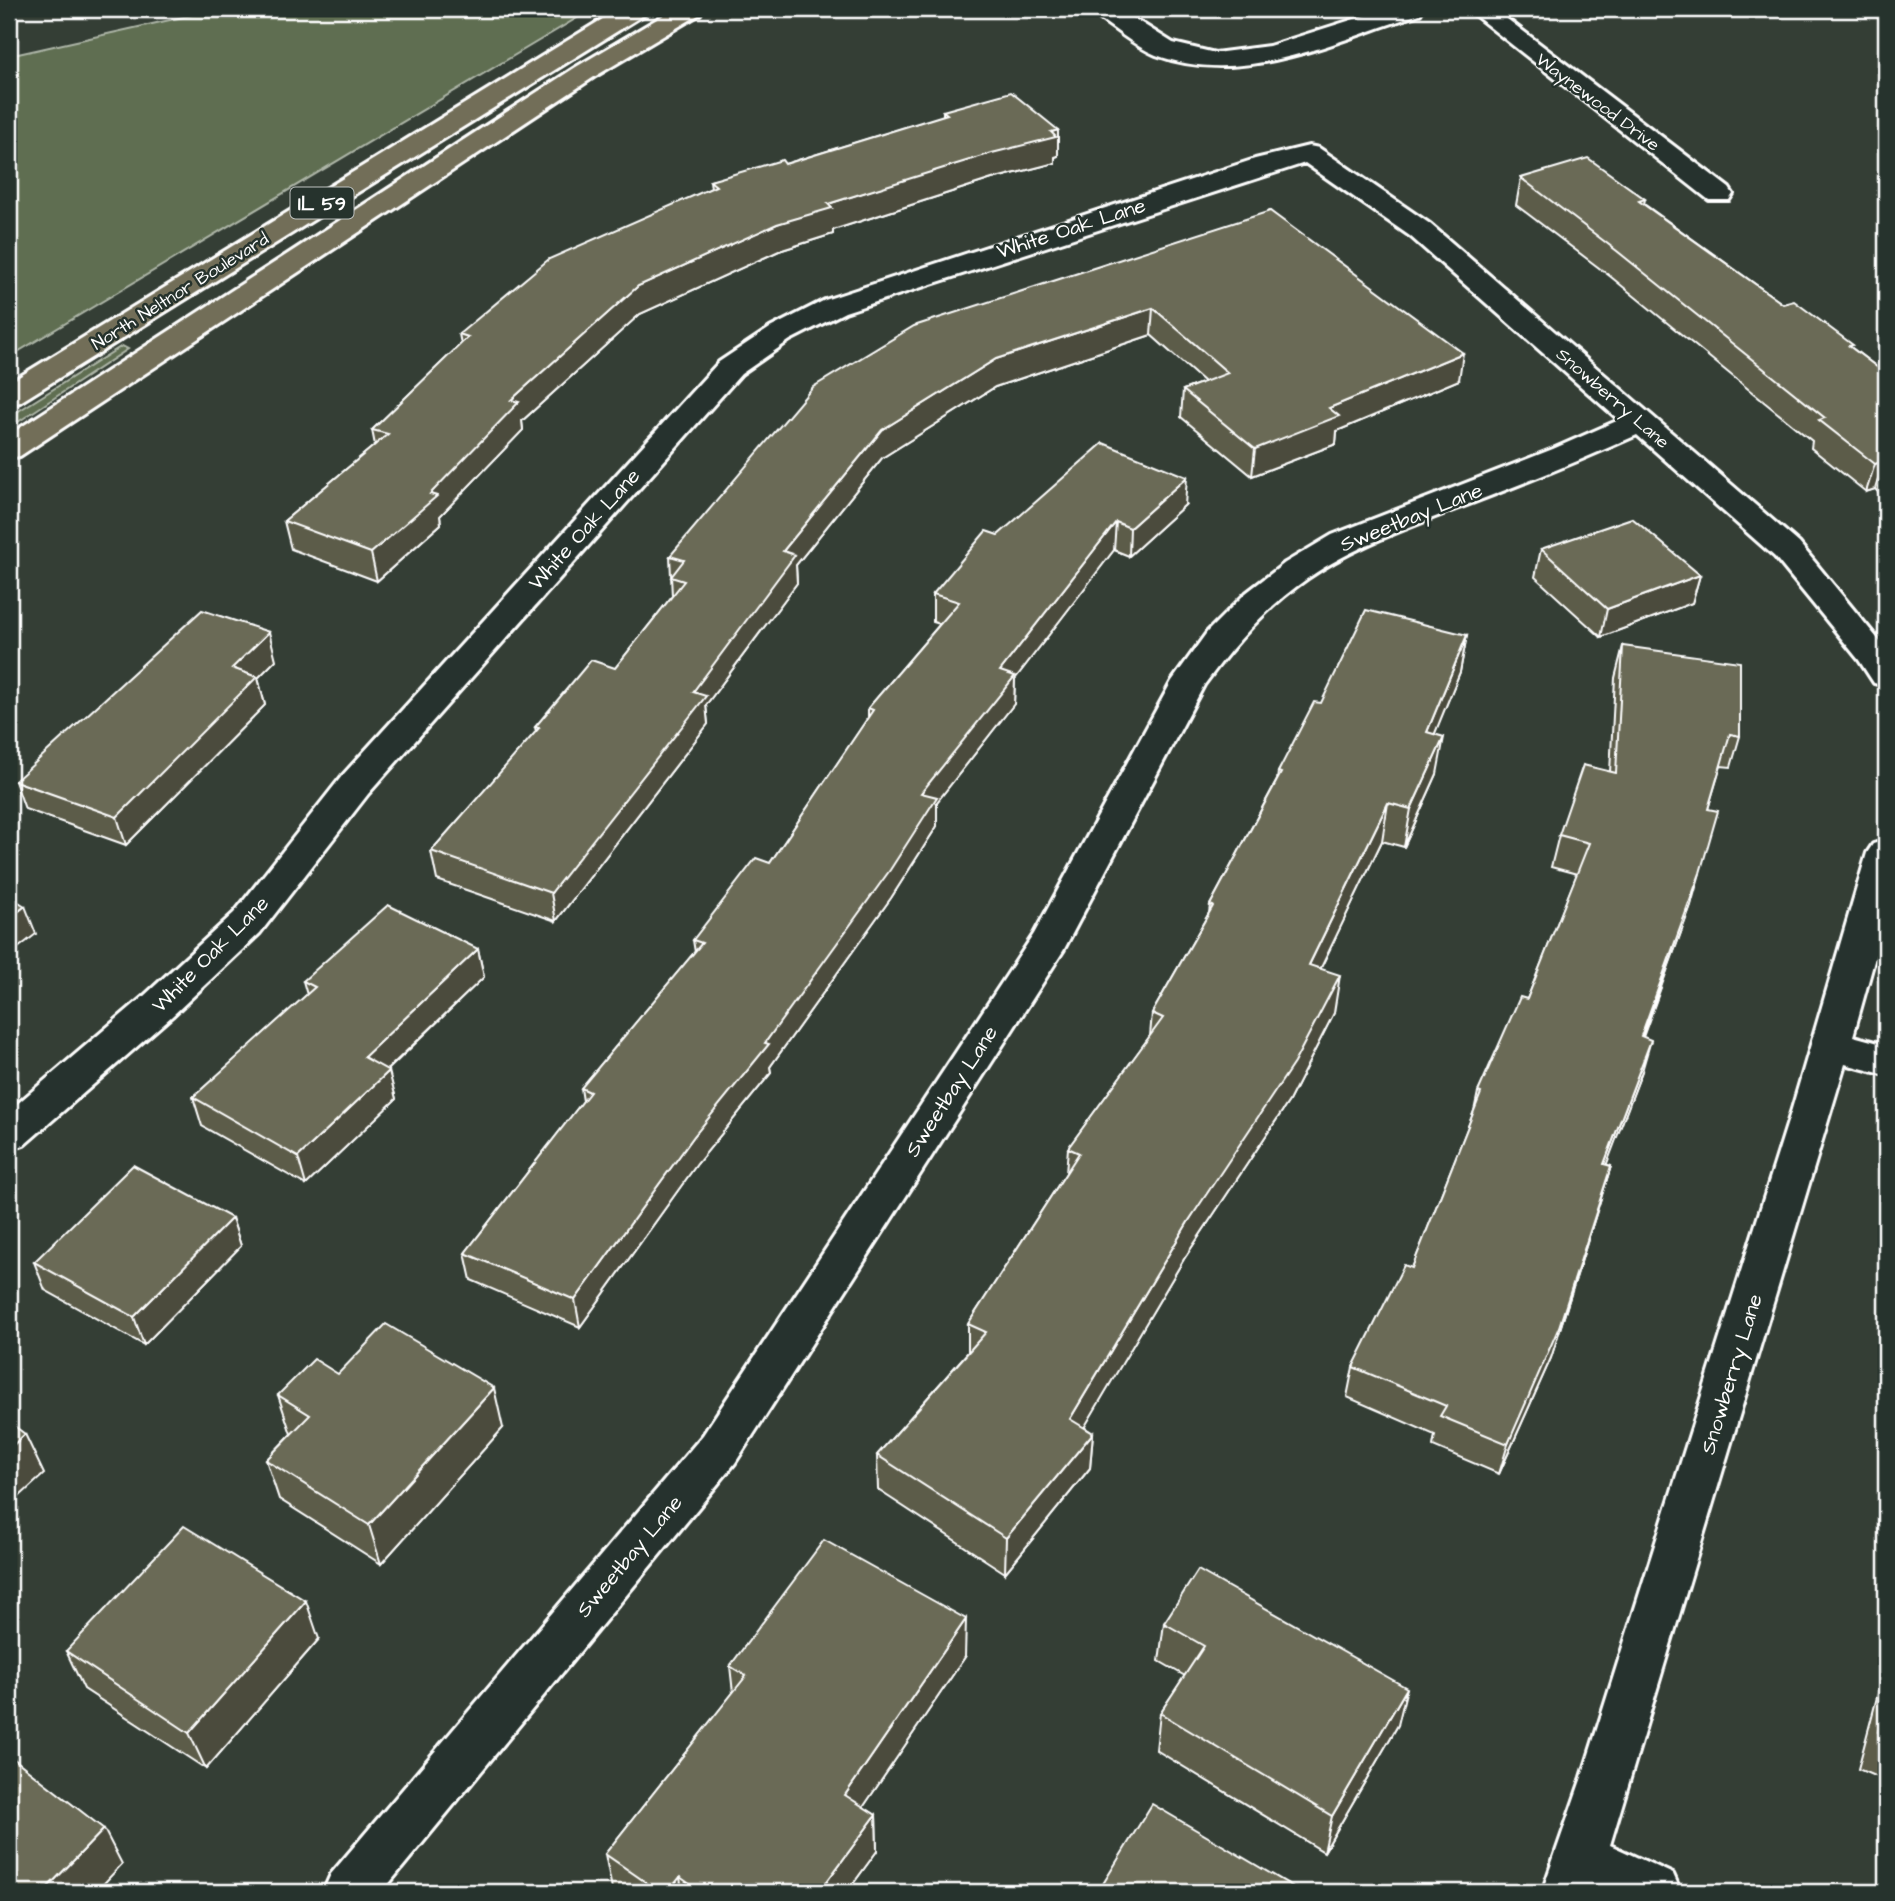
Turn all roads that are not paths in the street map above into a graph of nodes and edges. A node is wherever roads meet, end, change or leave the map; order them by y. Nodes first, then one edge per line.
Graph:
1 (636, 9) edge
2 (691, 9) edge
3 (1102, 9) edge
4 (1411, 9) edge
5 (1479, 9) edge
6 (1309, 154) joint
7 (1718, 194) dead end
8 (9, 396) edge
9 (1640, 422) junction
10 (9, 449) edge
11 (1886, 675) edge
12 (1886, 853) edge
13 (1832, 1045) junction
14 (1886, 1060) edge
15 (9, 1134) edge
16 (1575, 1875) edge
17 (349, 1892) edge
18 (1655, 1892) edge

1 - 8 main road, North Neltnor Boulevard / IL 59
2 - 10 main road, North Neltnor Boulevard / IL 59
3 - 4 street
5 - 7 street, Waynewood Drive
6 - 9 street, Snowberry Lane
6 - 15 street, White Oak Lane
9 - 11 street, Snowberry Lane
9 - 17 street, Sweetbay Lane
12 - 13 street, Snowberry Lane
13 - 14 street
13 - 16 street, Snowberry Lane
16 - 18 street

